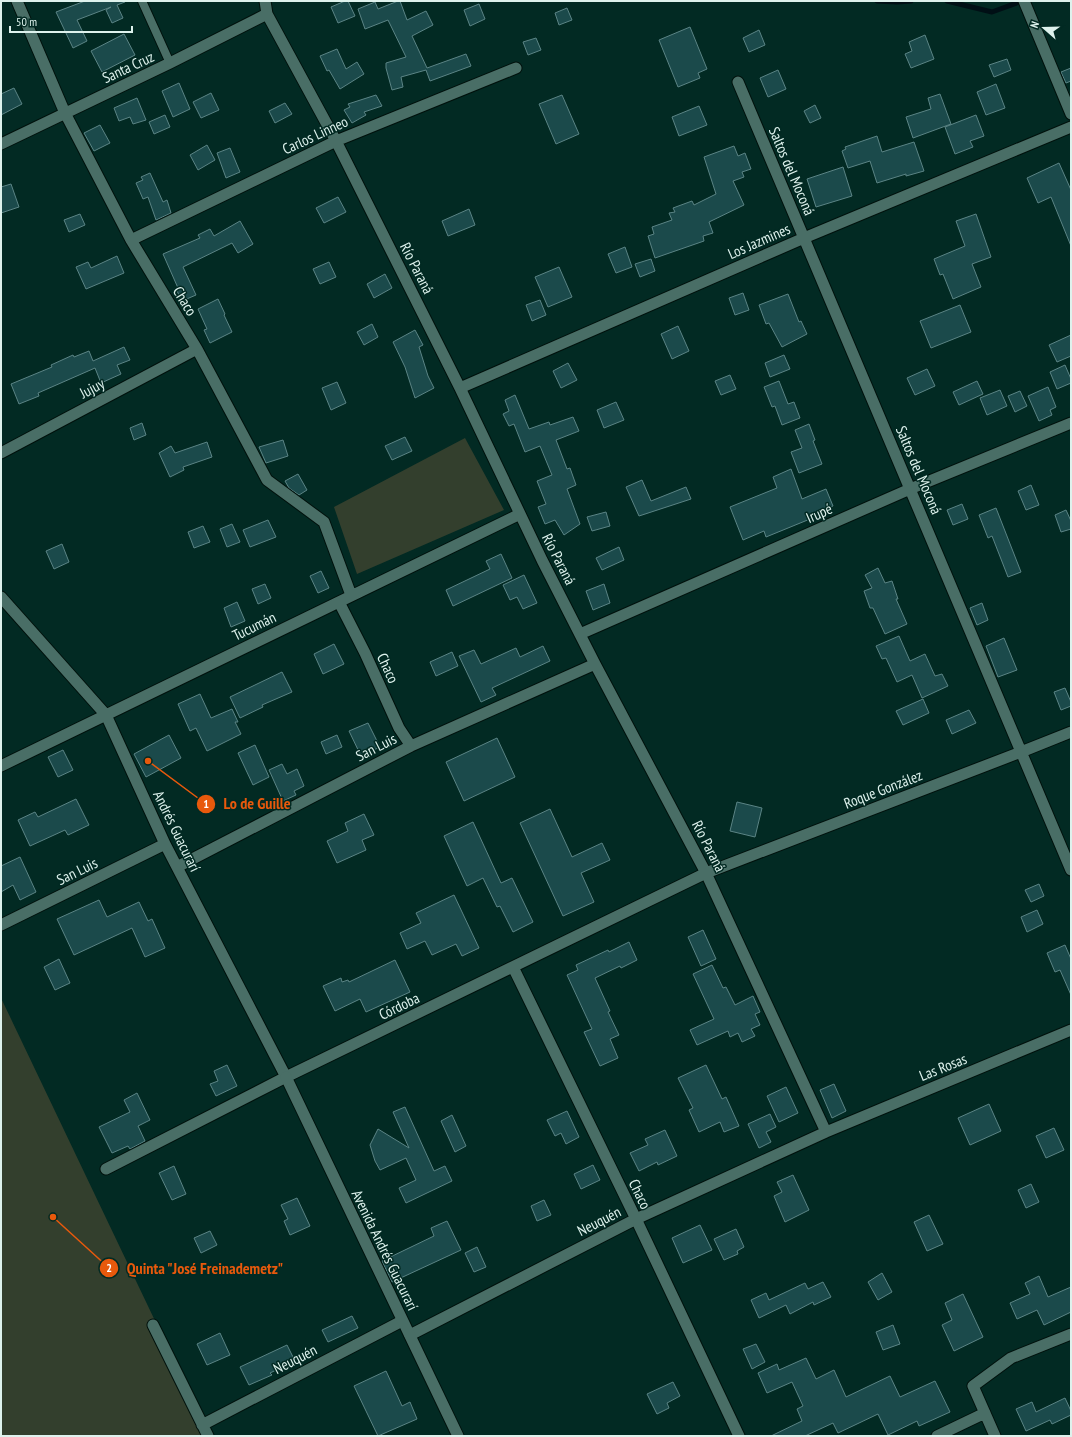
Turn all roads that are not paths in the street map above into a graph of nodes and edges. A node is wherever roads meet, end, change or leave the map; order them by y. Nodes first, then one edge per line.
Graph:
1 (17, 1) edge
2 (142, 1) edge
3 (265, 1) edge
4 (1024, 1) edge
5 (267, 14) junction
6 (170, 63) junction
7 (516, 68) dead end
8 (738, 82) dead end
9 (65, 113) junction
10 (1071, 114) edge
11 (1071, 127) edge
12 (336, 140) junction
13 (1, 144) edge
14 (804, 238) junction
15 (131, 240) junction
16 (196, 349) junction
17 (460, 388) junction
18 (1071, 423) edge
19 (1, 453) edge
20 (910, 489) junction
21 (520, 514) junction
22 (351, 595) junction
23 (1, 597) edge
24 (339, 602) junction
25 (580, 634) junction
26 (595, 664) junction
27 (106, 715) junction
28 (1071, 732) edge
29 (411, 746) junction
30 (1021, 752) junction
31 (1, 766) edge
32 (166, 844) junction
33 (177, 867) junction
34 (1071, 870) edge
35 (706, 873) junction
36 (1, 925) edge
37 (513, 967) junction
38 (1071, 1030) edge
39 (286, 1077) junction
40 (826, 1132) junction
41 (106, 1168) dead end
42 (636, 1219) junction
43 (402, 1321) junction
44 (153, 1325) dead end
45 (1071, 1334) edge
46 (410, 1335) junction
47 (985, 1413) junction
48 (202, 1425) junction
49 (208, 1436) edge
50 (458, 1436) edge
51 (739, 1436) edge
52 (937, 1436) edge
53 (995, 1436) edge

1 - 9 street, Chaco
2 - 6 lane
3 - 5 street, Río Paraná
4 - 10 street
5 - 6 street, Santa Cruz
5 - 12 street, Río Paraná
6 - 9 street, Santa Cruz
7 - 12 street, Carlos Linneo
8 - 14 street, Saltos del Moconá
9 - 13 street, Santa Cruz
9 - 15 street, Chaco
11 - 14 street, Los Jazmines
12 - 15 street, Carlos Linneo
12 - 17 street, Río Paraná
14 - 17 street, Los Jazmines
14 - 20 street, Saltos del Moconá
15 - 16 street, Chaco
16 - 19 street, Jujuy
16 - 22 street, Chaco
17 - 21 street, Río Paraná
18 - 20 street, Irupé
20 - 25 street, Irupé
20 - 30 street, Saltos del Moconá
21 - 22 street, Tucumán
21 - 25 street, Río Paraná
22 - 24 street, Tucumán
23 - 27 street, Andrés Guacurarí
24 - 27 street, Tucumán
24 - 29 street, Chaco
25 - 26 street, Río Paraná
26 - 29 street, San Luis
26 - 35 street, Río Paraná
27 - 31 street, Tucumán
27 - 32 street, Andrés Guacurarí
28 - 30 street, Roque González
29 - 33 street, San Luis
30 - 34 street, Saltos del Moconá
30 - 35 street, Roque González
32 - 33 street, Andrés Guacurarí
32 - 36 street, San Luis
33 - 39 street, Andrés Guacurarí
35 - 37 street, Córdoba
35 - 40 street, Río Paraná
37 - 39 street, Córdoba
37 - 42 street, Chaco
38 - 40 street, Las Rosas
39 - 41 street, Córdoba
39 - 43 street, Avenida Andrés Guacurarí
40 - 42 street, Neuquén
42 - 46 street, Neuquén
42 - 51 street, Chaco
43 - 46 street, Avenida Andrés Guacurarí
43 - 48 street, Neuquén
44 - 48 street
45 - 47 street
46 - 50 street, Avenida Andrés Guacurarí
47 - 52 street
47 - 53 street
48 - 49 street

